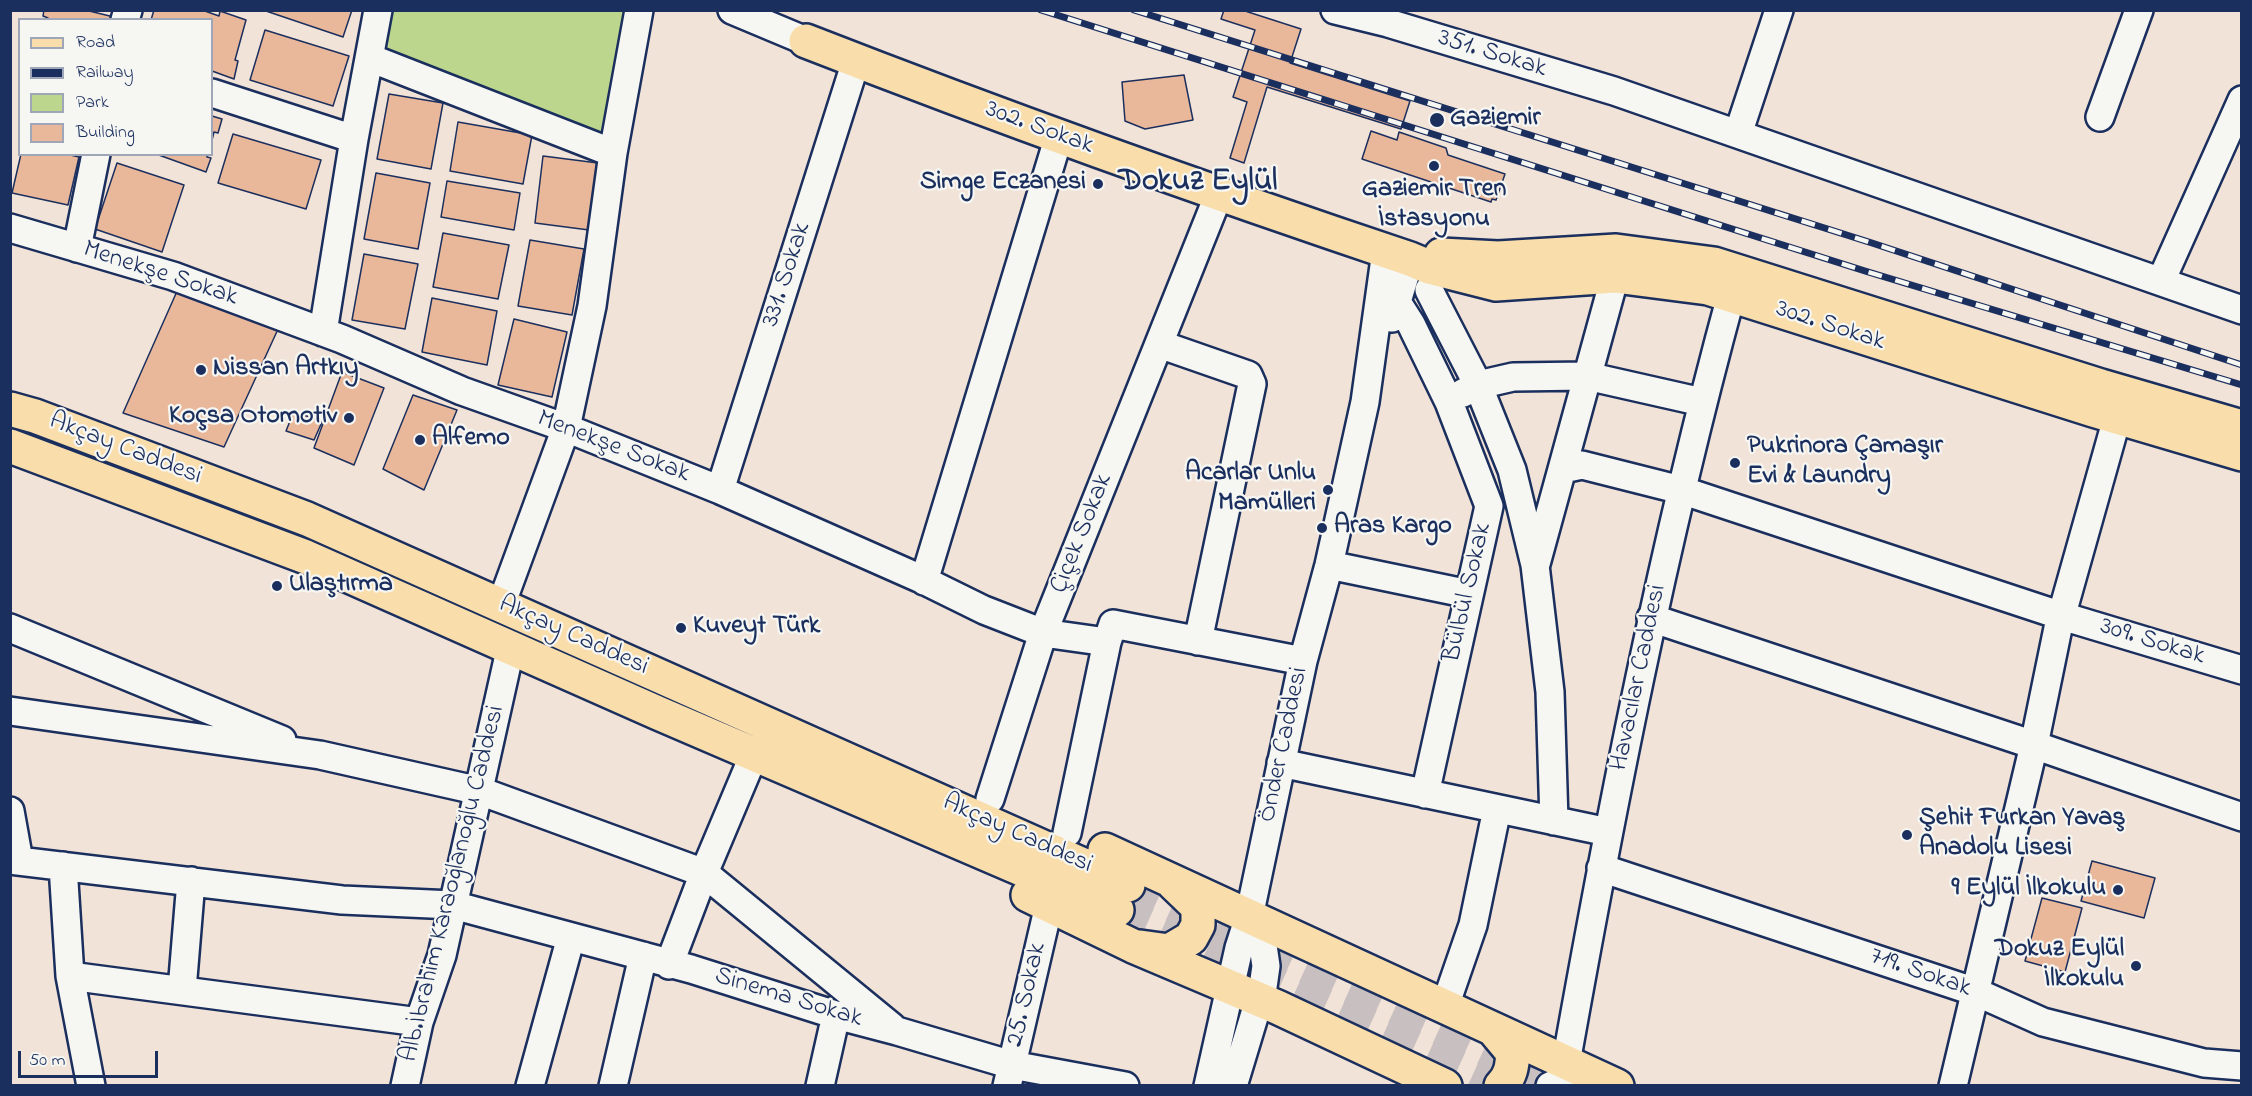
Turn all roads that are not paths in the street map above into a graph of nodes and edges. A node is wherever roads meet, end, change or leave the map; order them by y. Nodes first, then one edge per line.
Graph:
1 (378, 10) edge
2 (639, 10) edge
3 (781, 10) edge
4 (1335, 10) edge
5 (1779, 10) edge
6 (2139, 10) edge
7 (746, 13) edge
8 (806, 41) junction
9 (370, 58) junction
10 (856, 61) junction
11 (213, 93) edge
12 (2241, 100) edge
13 (2100, 117) dead end
14 (1738, 134) junction
15 (1059, 136) junction
16 (354, 139) junction
17 (613, 153) junction
18 (96, 156) edge
19 (1219, 194) junction
20 (10, 228) edge
21 (76, 248) junction
22 (1398, 255) junction
23 (1615, 276) junction
24 (2161, 281) junction
25 (1496, 284) junction
26 (1429, 290) junction
27 (1731, 296) junction
28 (1398, 298) junction
29 (2241, 306) edge
30 (324, 333) junction
31 (1159, 344) junction
32 (1587, 376) junction
33 (1478, 385) junction
34 (1365, 402) junction
35 (1449, 402) junction
36 (1702, 402) junction
37 (2120, 405) junction
38 (10, 409) edge
39 (2241, 427) edge
40 (566, 428) junction
41 (10, 447) edge
42 (2241, 454) edge
43 (1563, 470) junction
44 (720, 490) junction
45 (1681, 490) junction
46 (1329, 565) junction
47 (1535, 565) junction
48 (924, 580) junction
49 (1469, 594) junction
50 (501, 605) junction
51 (2062, 616) junction
52 (1651, 618) junction
53 (10, 628) edge
54 (1043, 633) junction
55 (1198, 641) junction
56 (1107, 642) junction
57 (511, 646) junction
58 (1303, 661) junction
59 (2241, 670) edge
60 (676, 682) junction
61 (10, 711) edge
62 (658, 713) junction
63 (2034, 745) junction
64 (320, 755) junction
65 (1281, 763) junction
66 (750, 764) junction
67 (480, 791) junction
68 (1425, 794) junction
69 (990, 799) junction
70 (1497, 809) junction
71 (10, 811) edge
72 (2241, 817) edge
73 (1554, 821) junction
74 (1608, 832) junction
75 (1066, 833) junction
76 (15, 861) edge
77 (63, 866) junction
78 (1601, 868) junction
79 (704, 873) junction
80 (1169, 880) junction
81 (191, 881) junction
82 (453, 905) junction
83 (1049, 905) junction
84 (1249, 917) junction
85 (571, 937) junction
86 (1133, 946) junction
87 (643, 956) junction
88 (669, 964) junction
89 (70, 976) junction
90 (182, 990) junction
91 (1976, 992) junction
92 (1244, 994) junction
93 (1445, 1006) junction
94 (836, 1015) junction
95 (419, 1022) junction
96 (1493, 1029) junction
97 (897, 1031) junction
98 (2241, 1065) edge
99 (1009, 1075) edge
100 (1586, 1079) edge
101 (91, 1086) edge
102 (405, 1086) edge
103 (530, 1086) edge
104 (613, 1086) edge
105 (820, 1086) edge
106 (1125, 1086) edge
107 (1208, 1086) edge
108 (1233, 1086) edge
109 (1445, 1086) edge
110 (1501, 1086) edge
111 (1953, 1086) edge

1 - 9 street
2 - 17 street
3 - 8 street
4 - 14 street, 351. Sokak
5 - 14 street
6 - 13 street
7 - 8 street
8 - 10 main road, 302. Sokak
9 - 16 street
9 - 17 street
10 - 15 main road, 302. Sokak
10 - 44 street, 331. Sokak
11 - 16 street
12 - 24 street
14 - 24 street, 351. Sokak
15 - 19 main road, 302. Sokak
15 - 48 street
16 - 30 street
17 - 40 street
18 - 21 street
19 - 22 main road, 302. Sokak
19 - 31 street, Çiçek Sokak
20 - 21 street, Menekşe Sokak
21 - 30 street, Menekşe Sokak
22 - 25 main road, 302. Sokak
22 - 28 street, Önder Caddesi
22 - 34 street, Önder Caddesi
22 - 37 main road, 302. Sokak
23 - 25 main road, 302. Sokak
23 - 27 main road, 302. Sokak
23 - 32 street
24 - 29 street, 351. Sokak
25 - 26 street
26 - 28 street
26 - 33 street
27 - 36 street, Havacılar Caddesi
27 - 37 main road, 302. Sokak
28 - 34 street, Önder Caddesi
28 - 35 street, Bülbül Sokak
30 - 40 street, Menekşe Sokak
31 - 54 street, Çiçek Sokak
31 - 55 street
32 - 33 street
32 - 36 street
32 - 43 street
33 - 35 street
33 - 47 street
34 - 46 street, Önder Caddesi
35 - 49 street, Bülbül Sokak
36 - 45 street, Havacılar Caddesi
37 - 39 main road, 302. Sokak
37 - 42 main road, 302. Sokak
37 - 51 street
38 - 50 main road, Akçay Caddesi
40 - 44 street, Menekşe Sokak
40 - 50 street
41 - 57 main road, Akçay Caddesi
43 - 45 street, 309. Sokak
43 - 47 street
44 - 48 street, Menekşe Sokak
45 - 51 street, 309. Sokak
45 - 52 street, Havacılar Caddesi
46 - 49 street
46 - 58 street, Önder Caddesi
47 - 73 street
48 - 54 street, Menekşe Sokak
49 - 68 street, Bülbül Sokak
50 - 60 main road, Akçay Caddesi
51 - 59 street, 309. Sokak
51 - 63 street
52 - 63 street
52 - 74 street, Havacılar Caddesi
53 - 64 street
54 - 56 street
54 - 69 street
55 - 56 street
55 - 58 street
56 - 75 street
57 - 62 main road, Akçay Caddesi
57 - 67 street, Alb.İbrahim Karaoğlanoğlu Caddesi
58 - 65 street, Önder Caddesi
60 - 62 main road, Akçay Caddesi
60 - 69 main road
61 - 64 street
62 - 66 main road
63 - 72 street
63 - 91 street
64 - 67 street
65 - 68 street
65 - 84 street, Önder Caddesi
66 - 79 street
66 - 83 main road
67 - 79 street
67 - 82 street, Alb.İbrahim Karaoğlanoğlu Caddesi
68 - 70 street
69 - 75 main road
70 - 73 street
70 - 93 street
71 - 76 street
73 - 74 street
74 - 78 street, Havacılar Caddesi
75 - 80 main road
76 - 77 street, Sinema Sokak
77 - 81 street, Sinema Sokak
77 - 89 street
78 - 91 street, 719. Sokak
78 - 100 street, Havacılar Caddesi
79 - 88 street
79 - 97 street
80 - 84 main road
80 - 86 main road
81 - 82 street, Sinema Sokak
81 - 90 street
82 - 85 street, Sinema Sokak
82 - 95 street, Alb.İbrahim Karaoğlanoğlu Caddesi
83 - 86 main road
83 - 99 street, 25. Sokak
84 - 92 street, Önder Caddesi
84 - 93 main road
85 - 87 street, Sinema Sokak
85 - 103 street
86 - 92 main road
87 - 88 street, Sinema Sokak
87 - 104 street
88 - 94 street, Sinema Sokak
89 - 90 street
89 - 101 street
90 - 95 street
91 - 98 street, 719. Sokak
91 - 111 street
92 - 107 street
92 - 108 street
92 - 109 main road
93 - 96 main road
94 - 97 street, Sinema Sokak
94 - 105 street
95 - 102 street, Alb.İbrahim Karaoğlanoğlu Caddesi
96 - 100 main road
96 - 110 main road
97 - 99 street, Sinema Sokak
99 - 106 street, Sinema Sokak

